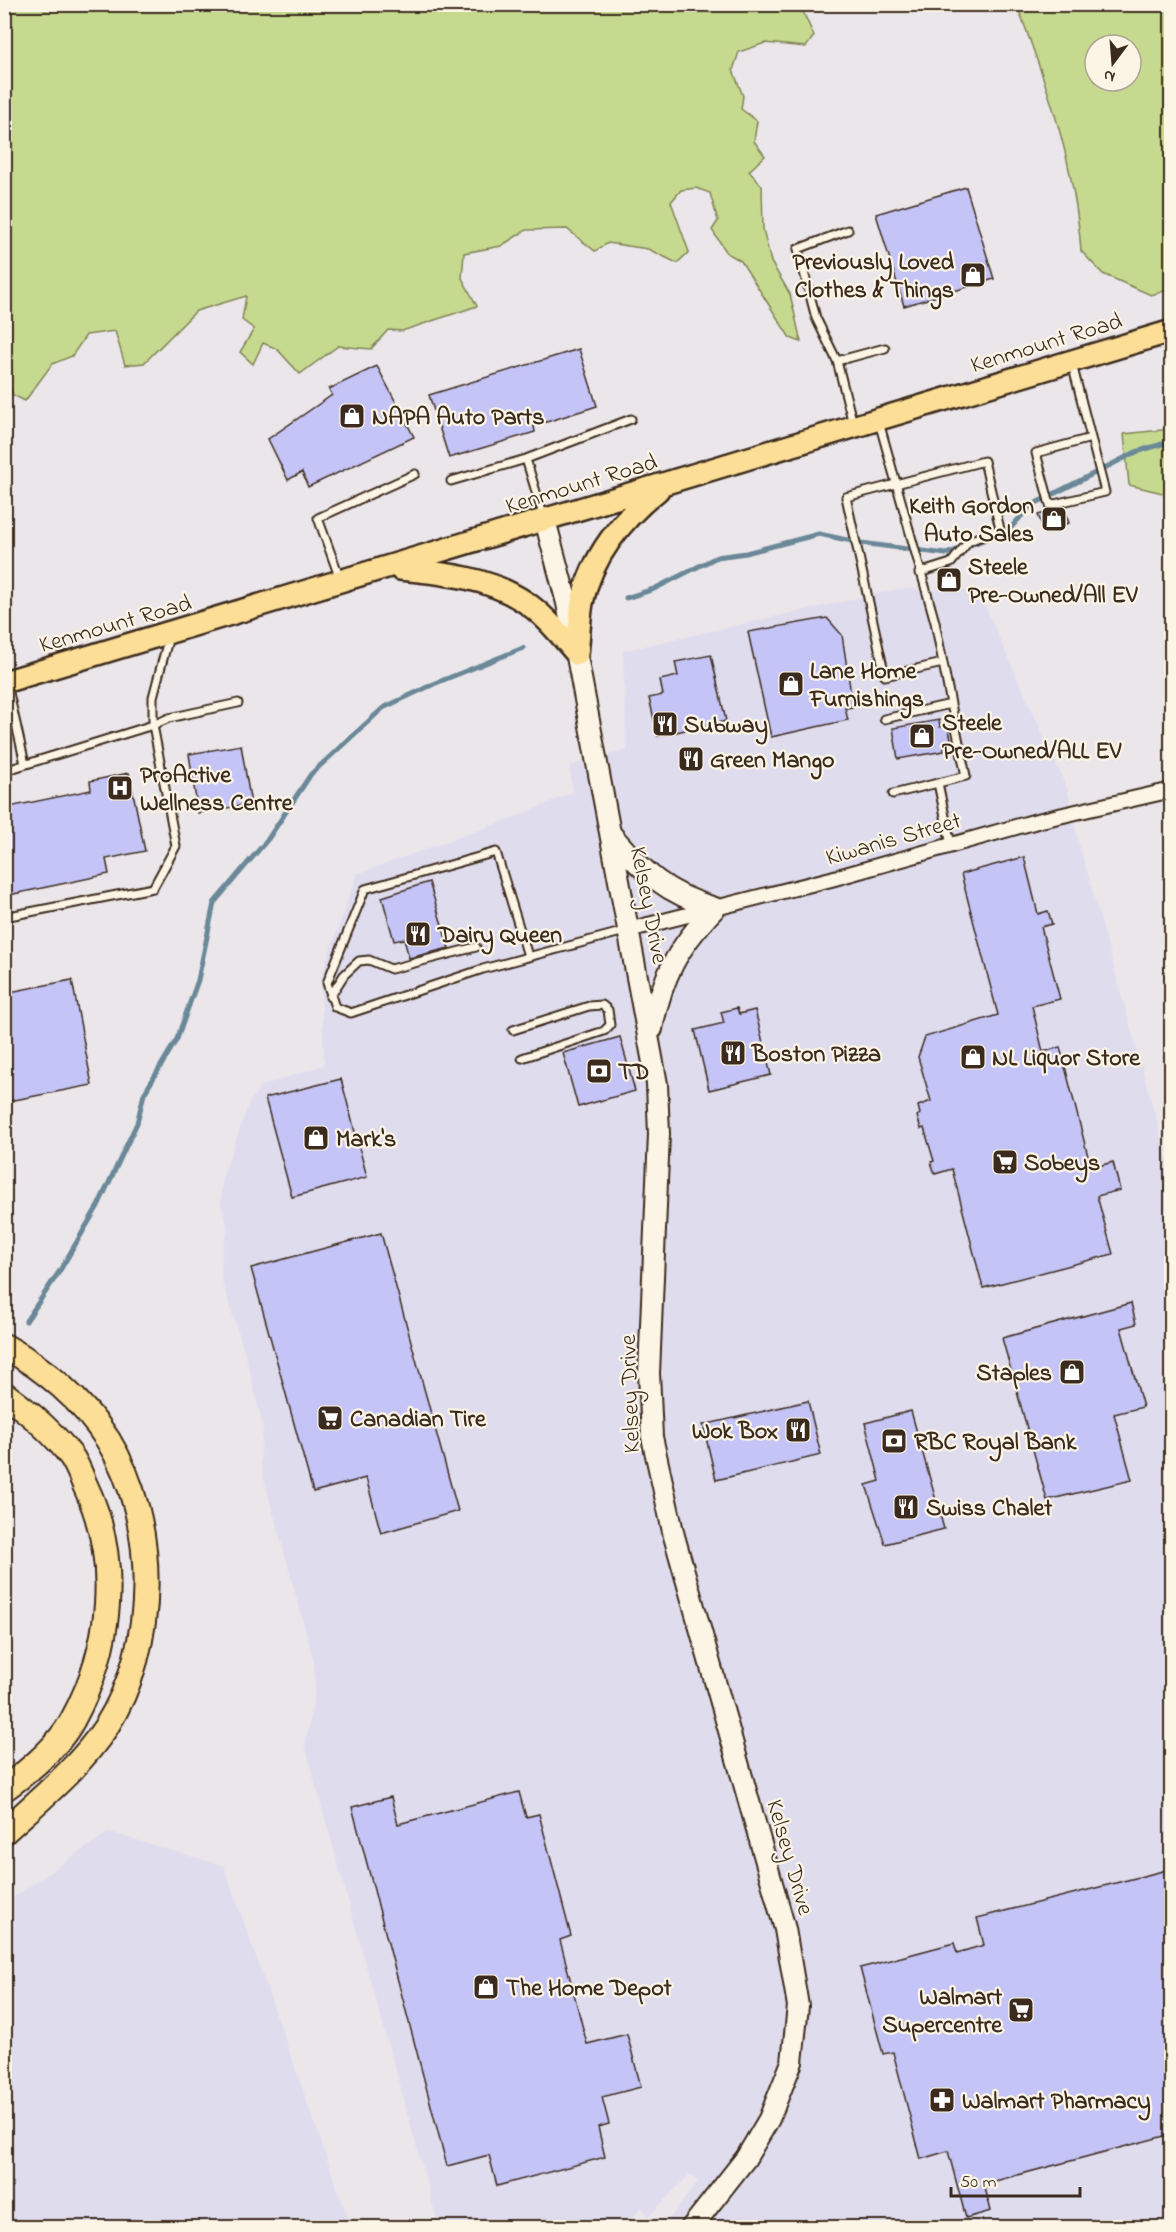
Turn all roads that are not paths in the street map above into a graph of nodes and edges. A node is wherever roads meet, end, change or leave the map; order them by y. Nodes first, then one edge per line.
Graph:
1 (848, 230) dead end
2 (1172, 331) edge
3 (885, 348) dead end
4 (837, 361) junction
5 (1071, 361) junction
6 (631, 419) dead end
7 (878, 420) junction
8 (854, 427) junction
9 (1092, 438) junction
10 (526, 459) junction
11 (415, 474) dead end
12 (451, 481) dead end
13 (895, 483) junction
14 (665, 484) junction
15 (545, 520) junction
16 (387, 568) junction
17 (919, 573) junction
18 (341, 582) junction
19 (170, 633) junction
20 (577, 654) junction
21 (943, 663) junction
22 (5, 682) edge
23 (238, 703) dead end
24 (951, 704) junction
25 (884, 719) dead end
26 (153, 725) junction
27 (25, 764) junction
28 (4, 771) edge
29 (938, 783) junction
30 (1172, 790) edge
31 (893, 794) dead end
32 (609, 832) junction
33 (951, 845) junction
34 (715, 908) junction
35 (4, 917) edge
36 (628, 930) junction
37 (476, 947) dead end
38 (528, 956) junction
39 (330, 997) junction
40 (513, 1030) dead end
41 (650, 1038) junction
42 (522, 1058) dead end
43 (4, 1346) edge
44 (4, 1394) edge
45 (4, 1789) edge
46 (4, 1832) edge
47 (691, 2228) edge

1 - 4 lane
2 - 5 main road, Kenmount Road
3 - 4 lane
4 - 8 lane
5 - 7 main road, Kenmount Road
5 - 9 lane
6 - 10 lane
7 - 8 main road, Kenmount Road
7 - 13 lane
8 - 14 main road, Kenmount Road
9 - 9 lane
10 - 12 lane
10 - 15 lane
11 - 18 lane
13 - 17 lane
13 - 17 lane
13 - 21 lane
14 - 15 main road, Kenmount Road
14 - 20 main road
15 - 16 main road, Kenmount Road
15 - 20 main road, Kelsey Drive
16 - 18 main road, Kenmount Road
16 - 20 main road
17 - 21 lane
18 - 19 main road, Kenmount Road
19 - 22 main road, Kenmount Road
19 - 26 lane
20 - 32 main road, Kelsey Drive
21 - 24 lane
22 - 27 lane
23 - 26 lane
24 - 25 lane
24 - 29 lane
26 - 27 lane
26 - 35 lane
27 - 28 lane
29 - 31 lane
29 - 33 lane
30 - 33 street, Kiwanis Street
32 - 34 main road
32 - 36 main road, Kelsey Drive
33 - 34 street, Kiwanis Street
34 - 36 street, Kiwanis Street
34 - 41 main road
36 - 38 lane
36 - 41 main road, Kelsey Drive
37 - 39 lane
38 - 39 lane
38 - 39 lane
40 - 42 lane
41 - 47 main road, Kelsey Drive
43 - 46 highway
44 - 45 highway

